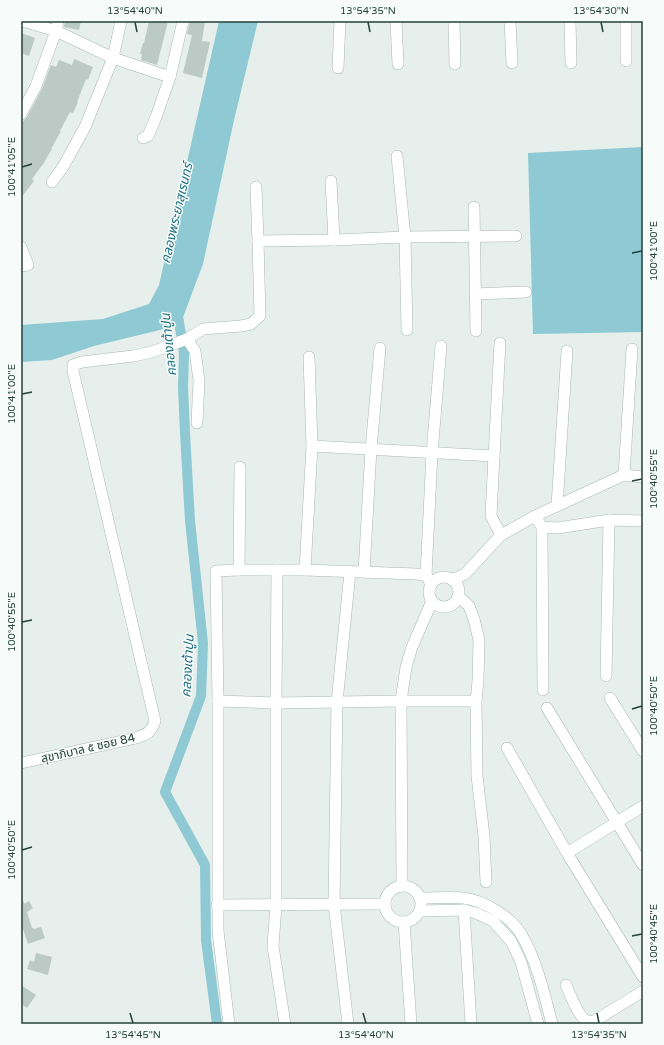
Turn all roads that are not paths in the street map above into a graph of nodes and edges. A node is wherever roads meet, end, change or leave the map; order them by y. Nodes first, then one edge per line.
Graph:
1 (23, 21) edge
2 (120, 21) edge
3 (183, 21) edge
4 (340, 21) edge
5 (396, 21) edge
6 (454, 21) edge
7 (510, 21) edge
8 (570, 21) edge
9 (626, 21) edge
10 (57, 26) edge
11 (113, 58) junction
12 (626, 61) dead end
13 (512, 63) dead end
14 (571, 63) dead end
15 (398, 64) dead end
16 (455, 64) dead end
17 (338, 68) dead end
18 (170, 77) junction
19 (21, 114) edge
20 (143, 138) dead end
21 (397, 156) dead end
22 (331, 180) dead end
23 (52, 182) dead end
24 (256, 187) dead end
25 (474, 207) dead end
26 (516, 236) dead end
27 (404, 237) junction
28 (475, 237) junction
29 (334, 240) junction
30 (258, 241) junction
31 (21, 248) edge
32 (21, 266) edge
33 (526, 292) dead end
34 (475, 294) junction
35 (407, 330) dead end
36 (476, 331) dead end
37 (182, 341) junction
38 (500, 343) dead end
39 (441, 346) dead end
40 (380, 348) dead end
41 (632, 350) dead end
42 (567, 351) dead end
43 (309, 357) dead end
44 (197, 423) dead end
45 (312, 446) junction
46 (371, 449) junction
47 (432, 453) junction
48 (494, 456) junction
49 (240, 467) dead end
50 (624, 475) junction
51 (643, 476) edge
52 (557, 506) junction
53 (535, 516) junction
54 (609, 520) junction
55 (643, 521) edge
56 (542, 527) junction
57 (501, 535) junction
58 (240, 570) junction
59 (277, 570) junction
60 (305, 570) junction
61 (350, 572) junction
62 (364, 572) junction
63 (428, 580) junction
64 (452, 580) junction
65 (458, 596) junction
66 (432, 601) junction
67 (606, 676) dead end
68 (543, 690) dead end
69 (610, 698) dead end
70 (218, 701) junction
71 (401, 701) junction
72 (476, 701) junction
73 (337, 702) junction
74 (276, 703) junction
75 (547, 708) dead end
76 (507, 748) dead end
77 (643, 751) edge
78 (21, 763) edge
79 (643, 806) edge
80 (616, 822) junction
81 (567, 853) junction
82 (643, 865) edge
83 (486, 882) dead end
84 (402, 886) junction
85 (420, 898) junction
86 (334, 904) junction
87 (385, 904) junction
88 (217, 905) junction
89 (276, 905) junction
90 (464, 910) junction
91 (420, 911) junction
92 (404, 922) junction
93 (643, 977) edge
94 (566, 986) dead end
95 (643, 991) edge
96 (534, 1012) junction
97 (550, 1019) edge
98 (229, 1024) edge
99 (284, 1024) edge
100 (348, 1024) edge
101 (411, 1024) edge
102 (471, 1024) edge
103 (538, 1024) edge

1 - 10 street
2 - 11 street
3 - 18 street
4 - 17 street
5 - 15 street
6 - 16 street
7 - 13 street
8 - 14 street
9 - 12 street
10 - 11 street
10 - 19 street
11 - 18 street
11 - 23 street
18 - 20 street
21 - 27 street
22 - 29 street
24 - 30 street
25 - 28 street
26 - 28 street
27 - 28 street
27 - 29 street
27 - 35 street
28 - 34 street
29 - 30 street
30 - 37 street
31 - 32 street
33 - 34 street
34 - 36 street
37 - 44 street
37 - 78 street, สุขาภิบาล ๕ ซอย 84
38 - 48 street
39 - 47 street
40 - 46 street
41 - 50 street
42 - 52 street
43 - 45 street
45 - 46 street
45 - 60 street
46 - 47 street
46 - 62 street
47 - 48 street
47 - 63 street
48 - 57 street
49 - 58 street
50 - 51 street
50 - 52 street
52 - 53 street
53 - 56 street
53 - 57 street
54 - 55 street
54 - 56 street
54 - 67 street
56 - 68 street
57 - 64 street
58 - 59 street
58 - 70 street
59 - 60 street
59 - 74 street
60 - 61 street
61 - 62 street
61 - 73 street
62 - 63 street
63 - 64 street
63 - 66 street
64 - 65 street
65 - 66 street
65 - 72 street
66 - 71 street
69 - 77 street
70 - 74 street
70 - 88 street
71 - 72 street
71 - 73 street
71 - 84 street
72 - 83 street
73 - 74 street
73 - 86 street
74 - 89 street
75 - 80 street
76 - 81 street
79 - 80 street
80 - 81 street
80 - 82 street
81 - 93 street
84 - 85 street
84 - 87 street
85 - 91 street
85 - 97 street
86 - 87 street
86 - 89 street
86 - 100 street
87 - 92 street
88 - 89 street
88 - 98 street
89 - 99 street
90 - 91 street
90 - 96 street
90 - 102 street
91 - 92 street
92 - 101 street
94 - 95 street
96 - 97 street
96 - 103 street

